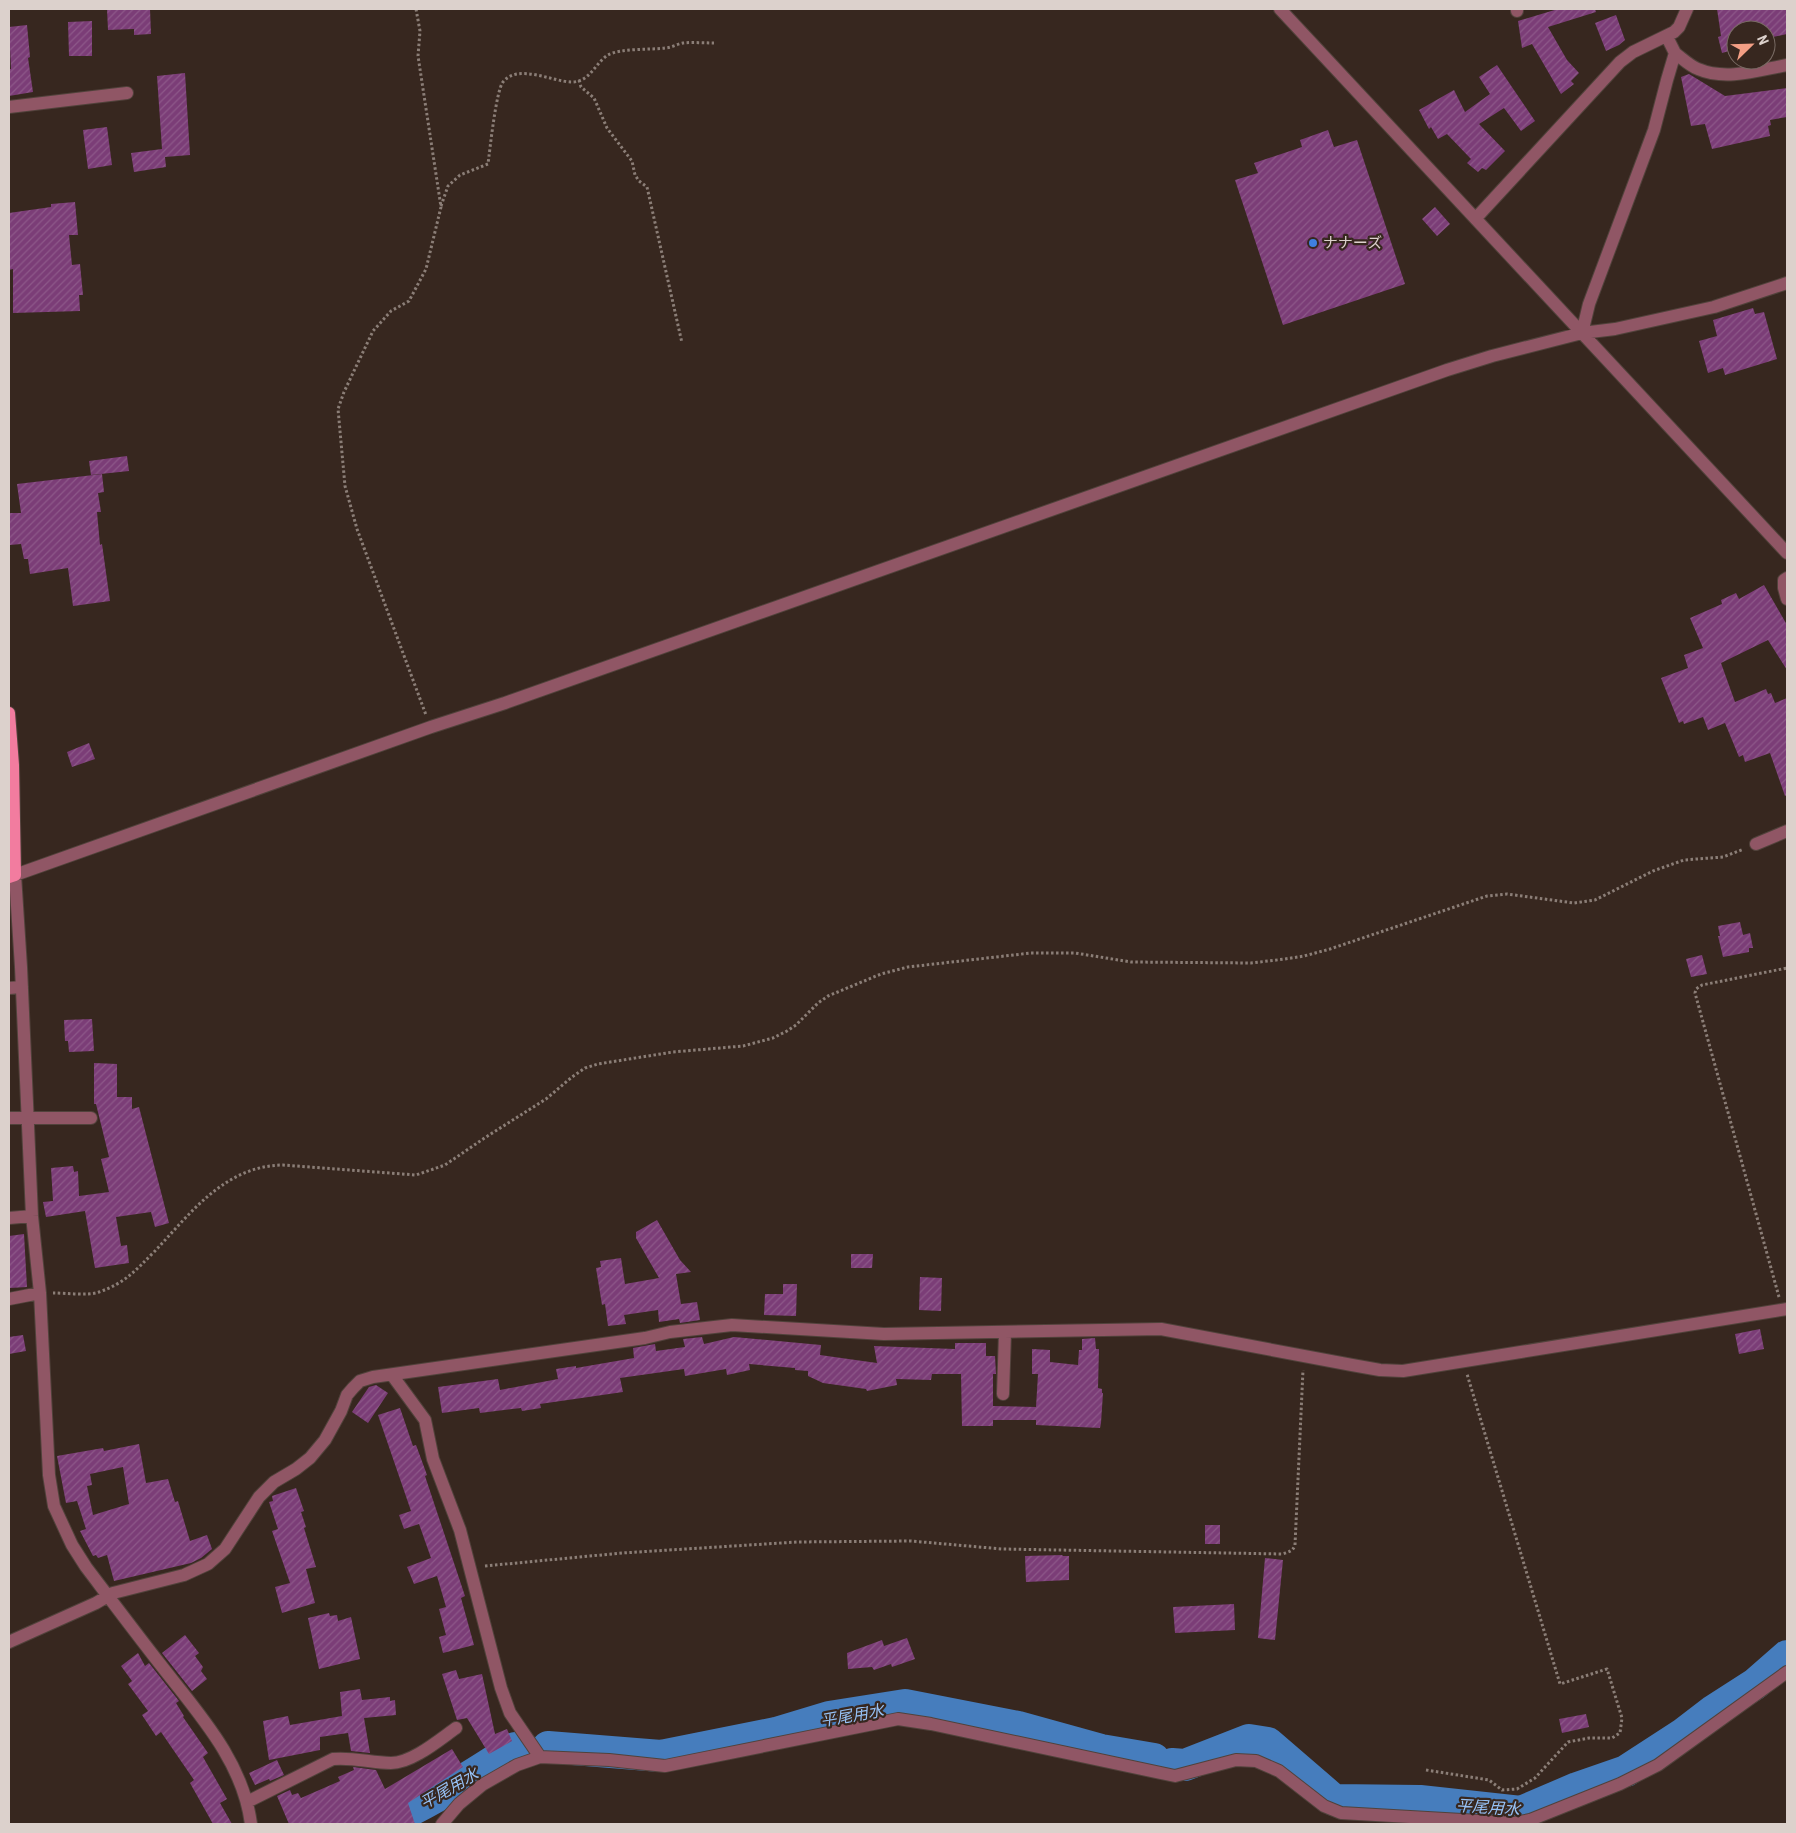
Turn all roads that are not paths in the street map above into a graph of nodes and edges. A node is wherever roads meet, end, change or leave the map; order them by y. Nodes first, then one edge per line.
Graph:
1 (1280, 9) edge
2 (1687, 9) edge
3 (1667, 37) junction
4 (1675, 54) junction
5 (1787, 65) edge
6 (127, 93) dead end
7 (9, 107) edge
8 (1476, 218) junction
9 (1787, 283) edge
10 (1582, 332) junction
11 (1787, 553) edge
12 (1787, 578) edge
13 (1787, 599) edge
14 (9, 713) edge
15 (1787, 831) edge
16 (1756, 844) road end
17 (12, 876) edge
18 (15, 987) edge
19 (9, 1118) edge
20 (27, 1118) junction
21 (91, 1118) dead end
22 (32, 1216) junction
23 (9, 1218) edge
24 (40, 1293) junction
25 (9, 1299) edge
26 (1785, 1310) edge
27 (1005, 1333) junction
28 (392, 1375) junction
29 (1003, 1394) dead end
30 (108, 1596) junction
31 (9, 1642) edge
32 (1787, 1672) edge
33 (456, 1728) dead end
34 (540, 1757) junction
35 (247, 1802) junction
36 (251, 1824) edge
37 (442, 1824) edge

1 - 8 street
2 - 3 street
3 - 4 street
3 - 8 street
4 - 5 street
4 - 10 street
6 - 7 street
8 - 10 street
9 - 10 street
10 - 11 street
10 - 17 street
12 - 13 street
14 - 17 main road
15 - 16 street
17 - 18 street
18 - 20 street
19 - 20 street
20 - 21 street
20 - 22 street
22 - 23 street
22 - 24 street
24 - 25 street
24 - 30 street
26 - 27 street
27 - 28 street
27 - 29 street
28 - 30 street
28 - 34 street
30 - 31 street
30 - 35 street
32 - 34 street
33 - 35 street
34 - 37 street
35 - 36 street

